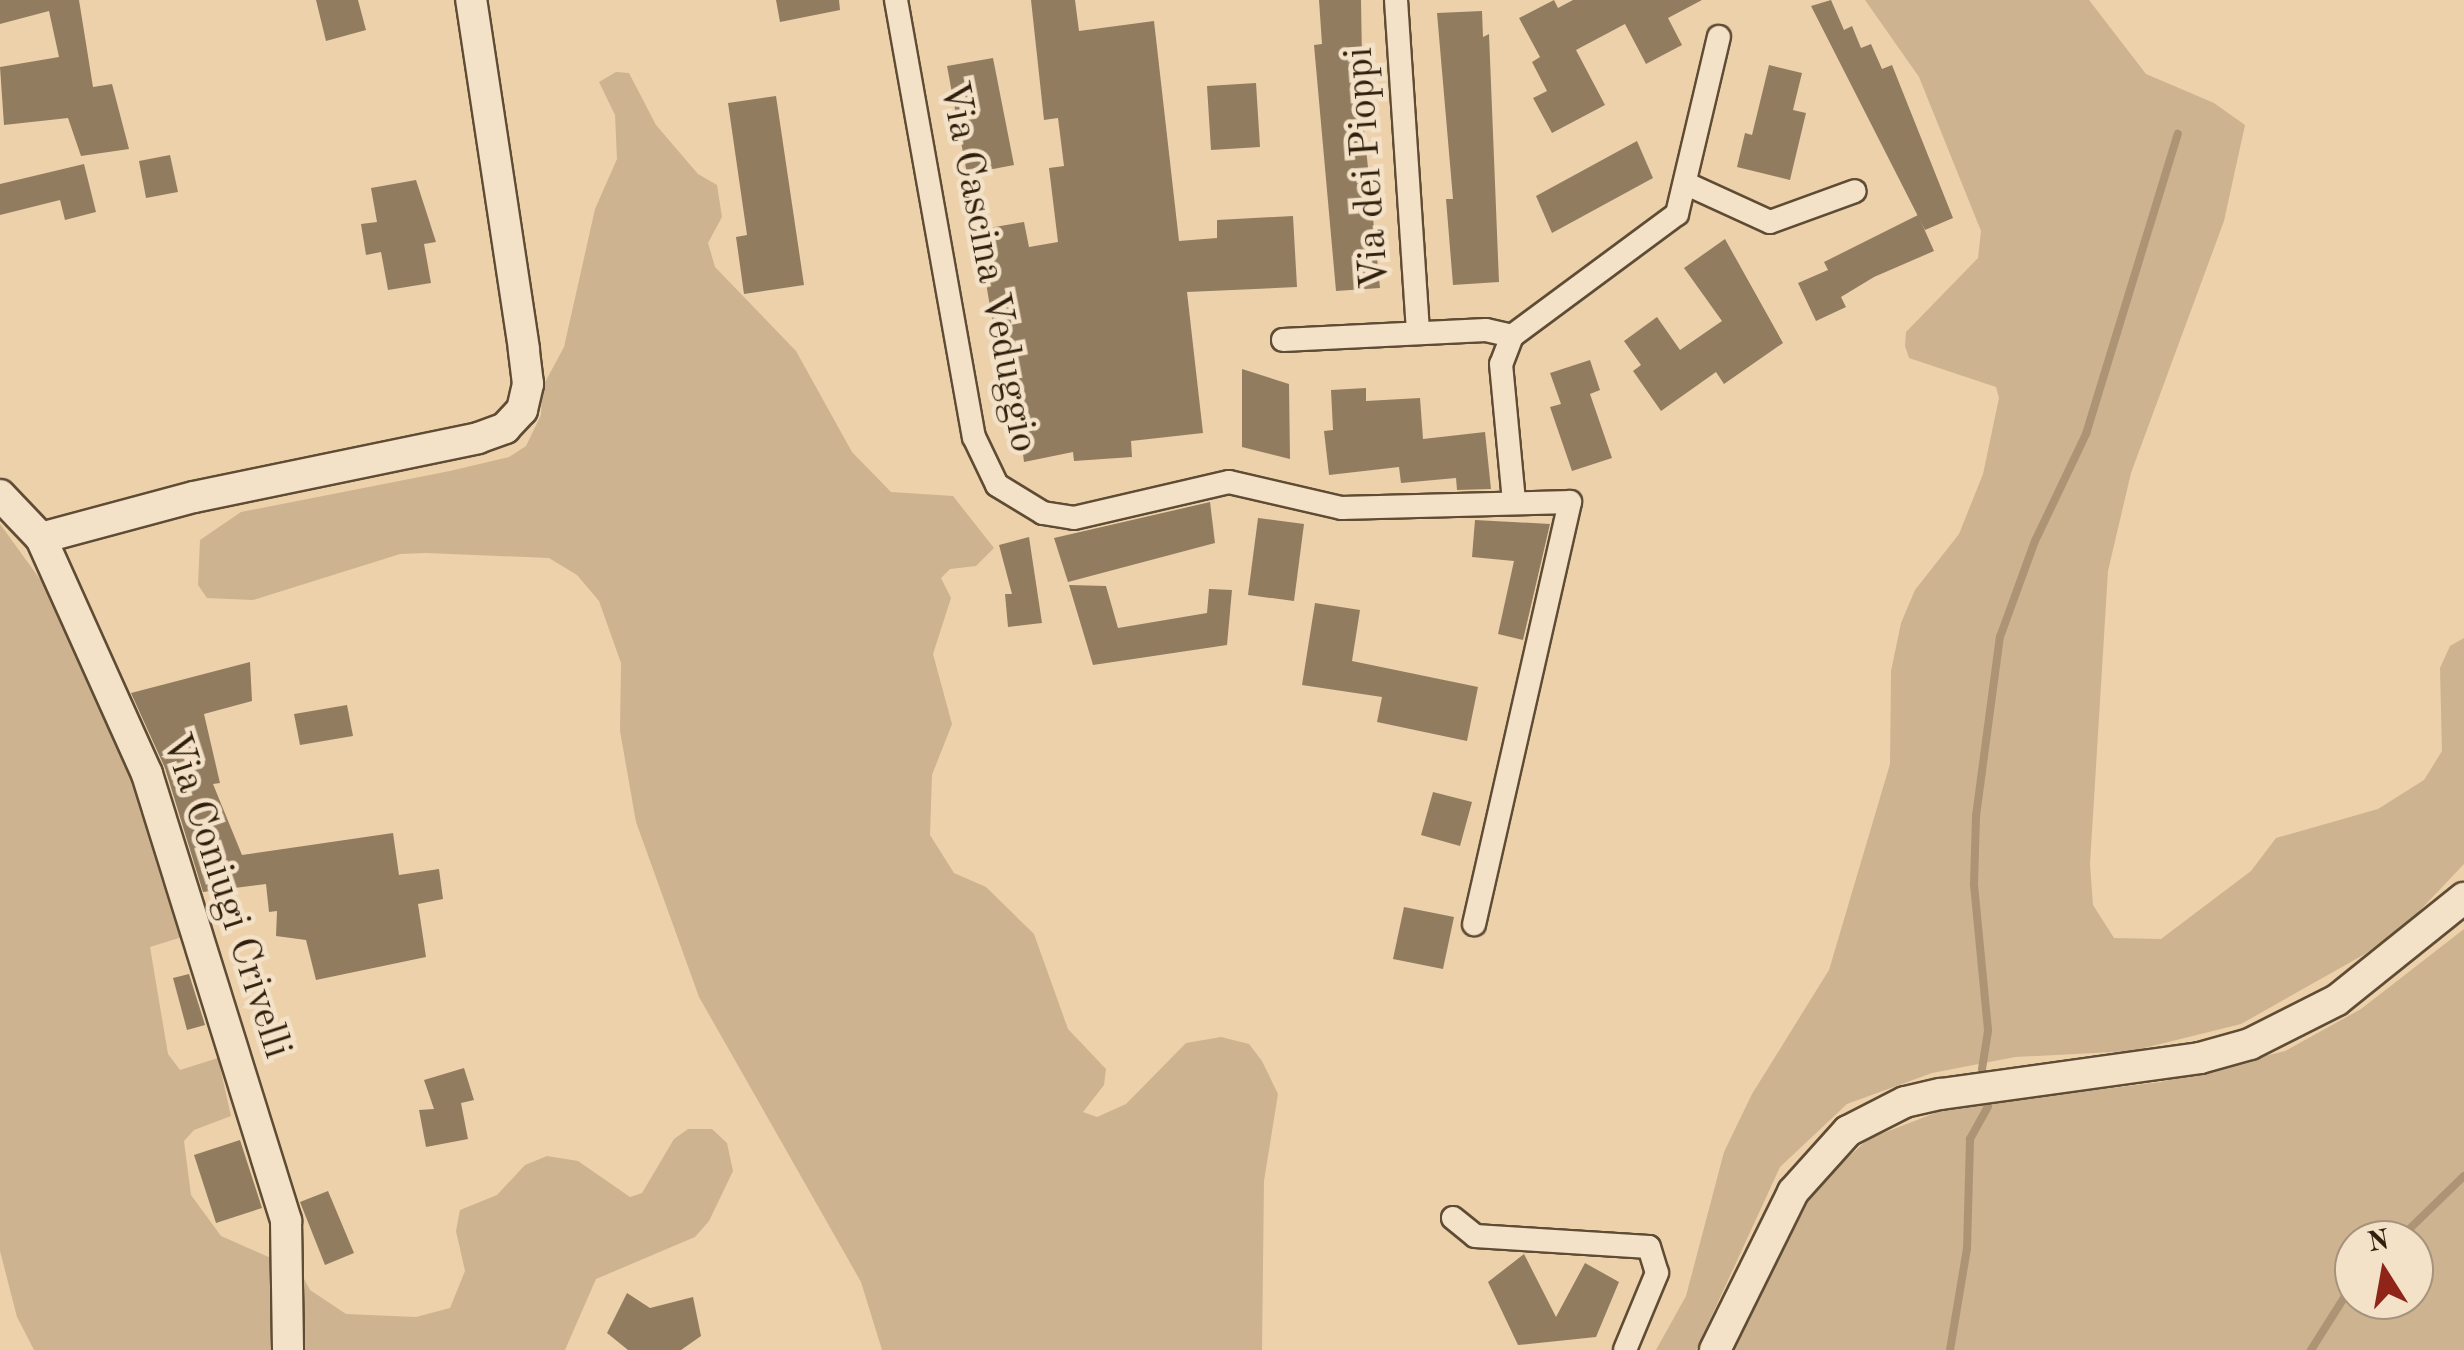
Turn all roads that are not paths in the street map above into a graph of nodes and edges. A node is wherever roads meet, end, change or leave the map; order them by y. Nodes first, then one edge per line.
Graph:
1 (471, 0) edge
2 (896, 0) edge
3 (1396, 0) edge
4 (1720, 38) dead end
5 (1688, 185) junction
6 (1855, 191) dead end
7 (1418, 331) junction
8 (1512, 336) junction
9 (1284, 340) dead end
10 (0, 495) edge
11 (1514, 502) junction
12 (41, 538) junction
13 (2464, 898) edge
14 (1474, 924) dead end
15 (1453, 1218) dead end
16 (288, 1350) edge
17 (1625, 1350) edge
18 (1715, 1350) edge

1 - 12 street
2 - 11 street, Via Cascina Veduggio
3 - 7 street, Via dei Pioppi
4 - 5 street
5 - 6 street
5 - 8 street
7 - 8 street, Via dei Pioppi
7 - 9 street, Via dei Pioppi
8 - 11 street
10 - 12 street, Via Coniugi Crivelli
11 - 14 street, Via Cascina Veduggio
12 - 16 street, Via Coniugi Crivelli
13 - 18 street
15 - 17 street

